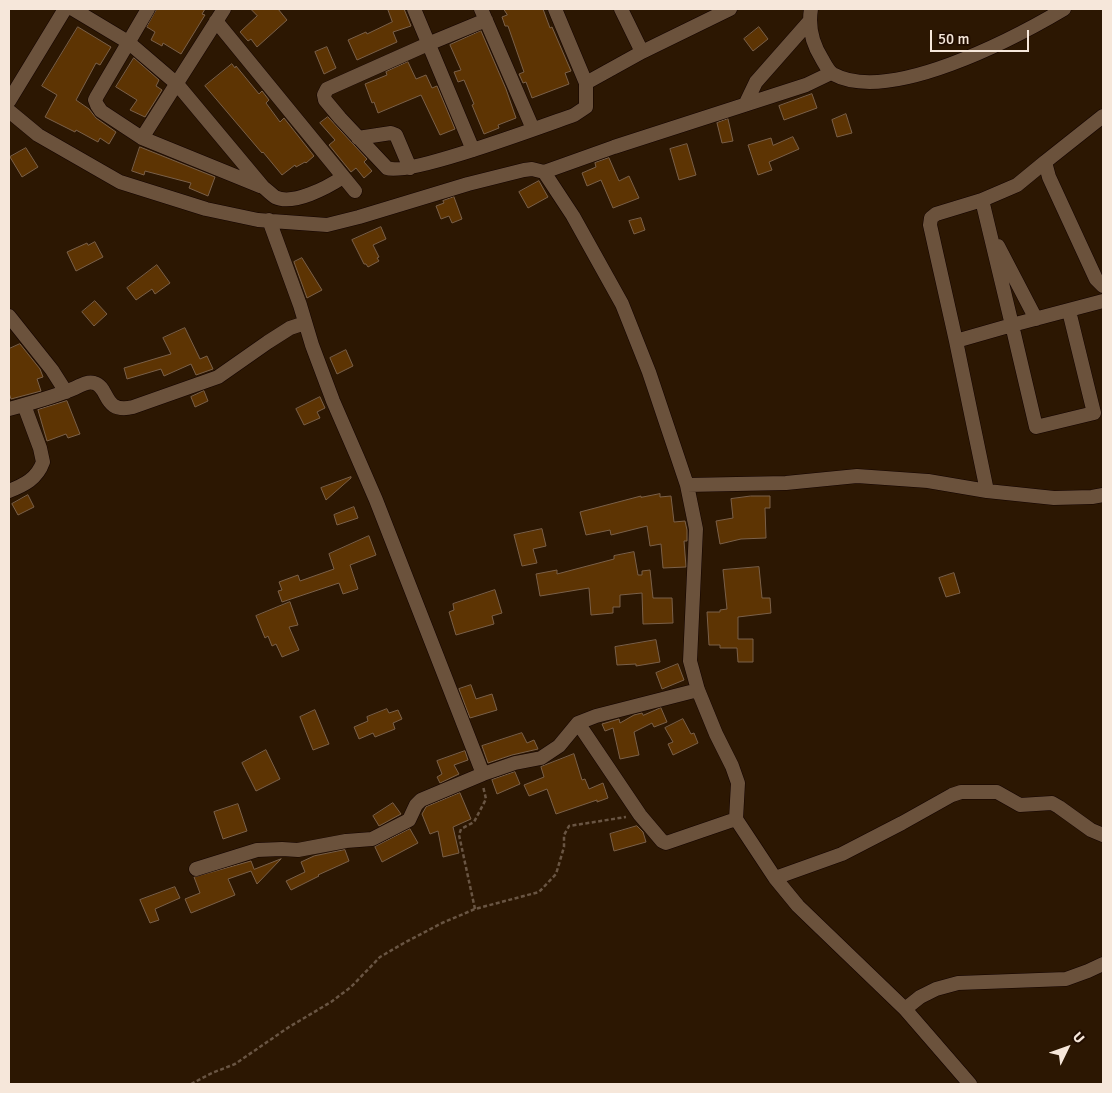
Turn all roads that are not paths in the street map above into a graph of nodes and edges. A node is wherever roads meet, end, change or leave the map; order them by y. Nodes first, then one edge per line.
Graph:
1 (65, 9) edge
2 (73, 9) edge
3 (148, 9) edge
4 (224, 9) edge
5 (414, 9) edge
6 (554, 9) edge
7 (622, 9) edge
8 (730, 9) edge
9 (810, 9) edge
10 (1064, 9) edge
11 (483, 15) edge
12 (216, 21) junction
13 (808, 23) junction
14 (128, 42) junction
15 (428, 44) junction
16 (642, 52) junction
17 (831, 73) junction
18 (586, 83) junction
19 (177, 84) junction
20 (9, 101) edge
21 (745, 105) junction
22 (9, 111) edge
23 (1102, 119) edge
24 (533, 129) junction
25 (142, 138) junction
26 (358, 138) junction
27 (473, 150) junction
28 (1045, 162) junction
29 (410, 168) junction
30 (544, 172) junction
31 (343, 177) junction
32 (262, 187) junction
33 (355, 191) dead end
34 (982, 200) junction
35 (269, 220) junction
36 (989, 228) junction
37 (1103, 286) edge
38 (1103, 301) edge
39 (1069, 311) junction
40 (9, 316) edge
41 (1036, 319) junction
42 (305, 322) junction
43 (1012, 325) junction
44 (956, 341) junction
45 (66, 392) junction
46 (24, 405) junction
47 (9, 409) edge
48 (687, 485) junction
49 (9, 491) edge
50 (986, 491) junction
51 (1103, 495) edge
52 (698, 690) junction
53 (578, 723) junction
54 (481, 775) junction
55 (736, 819) junction
56 (1103, 835) edge
57 (196, 869) dead end
58 (775, 878) junction
59 (1103, 964) edge
60 (905, 1009) junction
61 (970, 1084) edge

1 - 20 street
2 - 14 street
3 - 14 street
4 - 12 street
5 - 15 street
6 - 18 street
7 - 16 street
8 - 16 street
9 - 13 street
10 - 17 street
11 - 15 street
11 - 24 street
12 - 19 street
12 - 31 street
13 - 17 street
13 - 21 street
14 - 19 street
14 - 25 street
15 - 26 street
15 - 27 street
16 - 18 street
17 - 21 street
18 - 24 street
19 - 25 street
19 - 32 street
21 - 30 street
22 - 35 street
23 - 28 street
24 - 27 street
25 - 32 street
26 - 29 street
26 - 29 street
27 - 29 street
28 - 34 street
28 - 37 street
30 - 35 street
30 - 48 street
31 - 32 street
31 - 33 street
34 - 36 street
34 - 44 street
35 - 42 street
36 - 41 street
36 - 43 street
38 - 39 street
39 - 41 street
39 - 43 street
40 - 45 street
41 - 43 street
42 - 45 street
42 - 54 street
43 - 44 street
44 - 50 street
45 - 46 street
46 - 47 street
46 - 49 street
48 - 50 street
48 - 52 street
50 - 51 street
52 - 53 street
52 - 55 street
53 - 54 street
53 - 55 street
54 - 57 street
55 - 58 street
56 - 58 street
58 - 60 street
59 - 60 street
60 - 61 street

